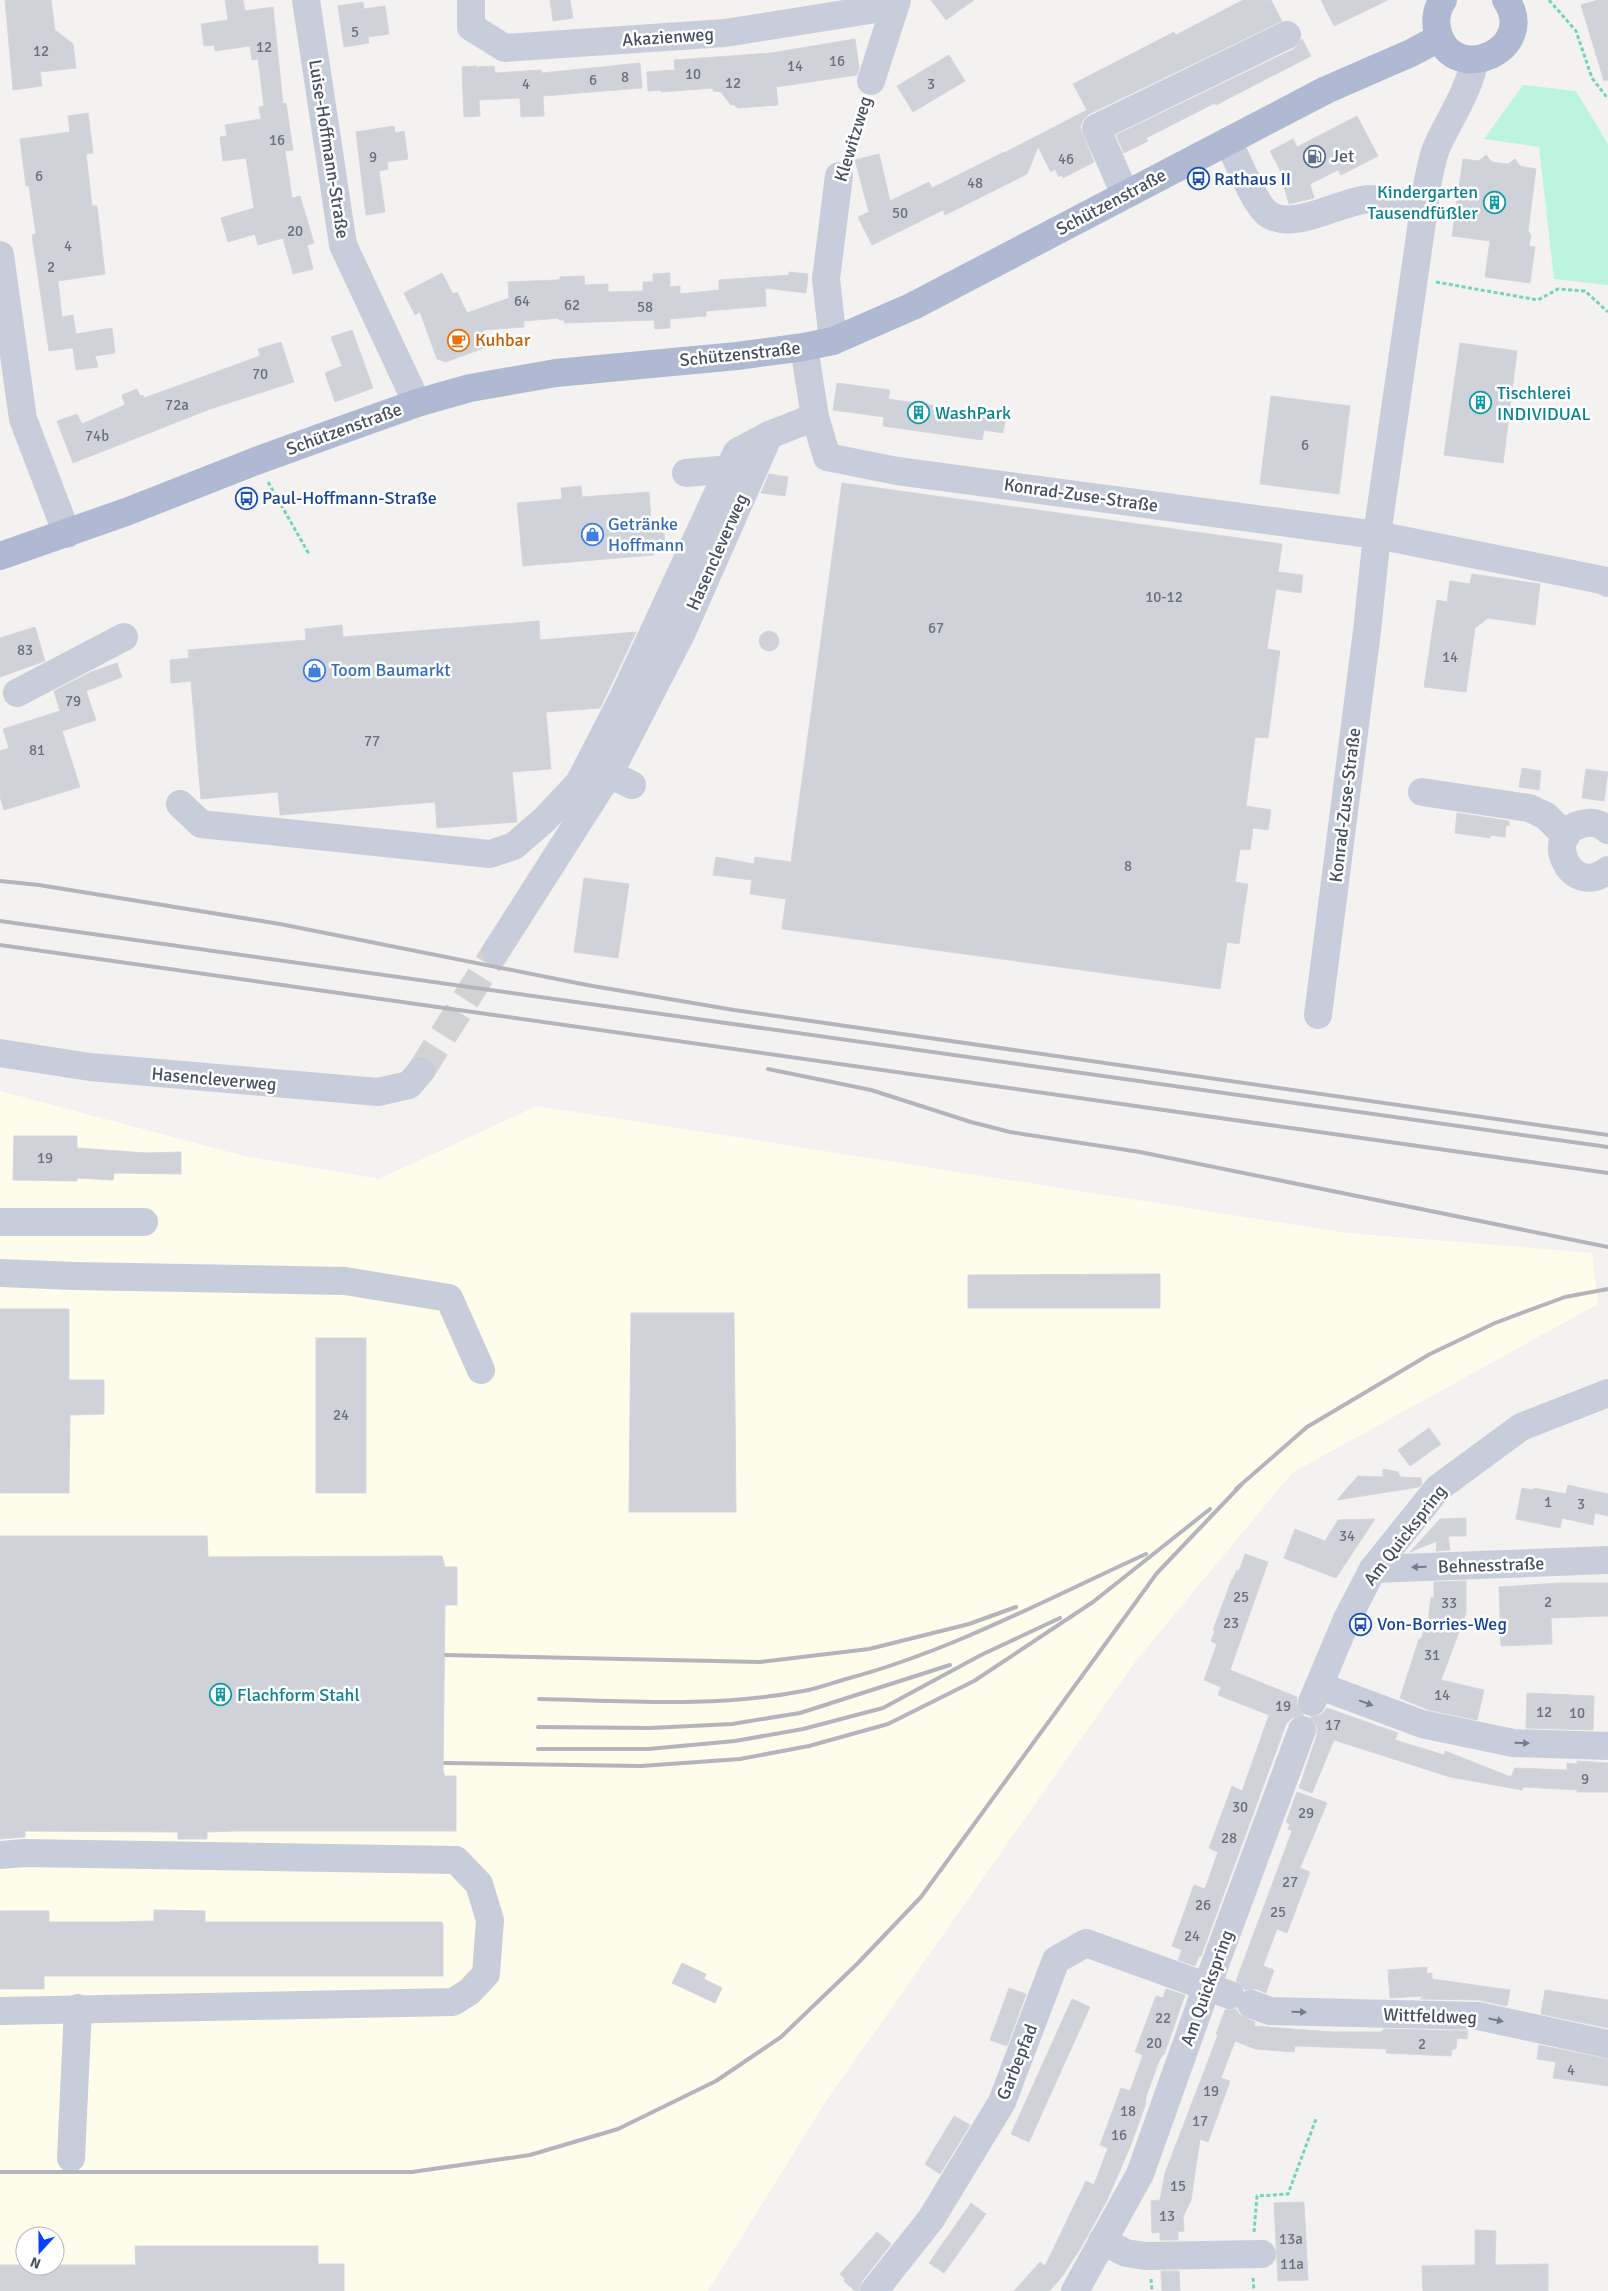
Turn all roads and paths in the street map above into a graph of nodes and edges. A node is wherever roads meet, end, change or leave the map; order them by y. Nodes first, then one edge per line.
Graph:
1 (306, 0) edge
2 (471, 0) edge
3 (1443, 0) edge
4 (1549, 0) edge
5 (1508, 1) edge
6 (896, 3) edge
7 (1287, 34) dead end
8 (1439, 38) junction
9 (1475, 60) junction
10 (871, 81) joint
11 (1608, 99) edge
12 (1228, 141) junction
13 (839, 176) joint
14 (1125, 194) junction
15 (1424, 204) junction
16 (0, 255) edge
17 (1413, 279) junction
18 (1608, 312) edge
19 (833, 341) junction
20 (804, 347) junction
21 (417, 403) junction
22 (814, 417) junction
23 (11, 422) edge
24 (769, 435) junction
25 (256, 461) junction
26 (729, 469) junction
27 (686, 474) dead end
28 (67, 534) junction
29 (1377, 535) junction
30 (308, 554) dead end
31 (0, 556) edge
32 (1608, 584) edge
33 (124, 637) dead end
34 (17, 693) dead end
35 (1422, 792) dead end
36 (180, 804) dead end
37 (1608, 830) edge
38 (1566, 836) junction
39 (1608, 870) edge
40 (496, 951) tunnel mouth
41 (1318, 1014) dead end
42 (0, 1052) edge
43 (421, 1071) tunnel mouth
44 (0, 1222) edge
45 (144, 1222) dead end
46 (0, 1273) edge
47 (481, 1370) dead end
48 (1608, 1393) edge
49 (1608, 1560) edge
50 (1373, 1569) junction
51 (1302, 1730) dead end
52 (1608, 1746) edge
53 (0, 1854) edge
54 (1229, 1995) junction
55 (78, 2008) junction
56 (0, 2011) edge
57 (1608, 2044) edge
58 (1316, 2119) dead end
59 (71, 2158) dead end
60 (1102, 2241) junction
61 (1257, 2254) junction
62 (874, 2291) edge
63 (1075, 2291) edge
64 (1254, 2291) edge

1 - 21 street, Luise-Hoffmann-Straße
2 - 6 street, Akazienweg
3 - 8 main road
4 - 11 path
5 - 9 main road
6 - 10 street, Klewitzweg
7 - 14 street
8 - 9 main road
8 - 12 main road, Schützenstraße
9 - 15 street, Konrad-Zuse-Straße
10 - 13 path, Klewitzweg
12 - 14 main road, Schützenstraße
12 - 15 street
13 - 19 street, Klewitzweg
14 - 19 main road, Schützenstraße
15 - 17 street, Konrad-Zuse-Straße
16 - 23 street
17 - 18 path
17 - 29 street, Konrad-Zuse-Straße
19 - 20 main road, Schützenstraße
20 - 21 main road, Schützenstraße
20 - 22 street
21 - 25 main road, Schützenstraße
22 - 24 street
22 - 29 street, Konrad-Zuse-Straße
23 - 28 street
24 - 26 street
24 - 40 street, Hasencleverweg
25 - 28 main road, Schützenstraße
25 - 30 path
26 - 27 street
26 - 36 street
28 - 31 main road, Schützenstraße
29 - 32 street, Konrad-Zuse-Straße
29 - 41 street, Konrad-Zuse-Straße
33 - 34 street
35 - 38 street
37 - 38 street
38 - 39 street
42 - 43 street, Hasencleverweg
44 - 45 street
46 - 47 street
48 - 50 street, Am Quickspring
49 -> 50 street, Behnesstraße
50 -> 52 street, Am Quickspring
51 - 54 street, Am Quickspring
53 - 55 street
54 -> 57 street, Wittfeldweg
54 - 60 street, Am Quickspring
54 - 62 street, Garbepfad
55 - 56 street
55 - 59 street
58 - 61 path
60 - 61 street
60 - 63 street, Am Quickspring
61 - 64 path

